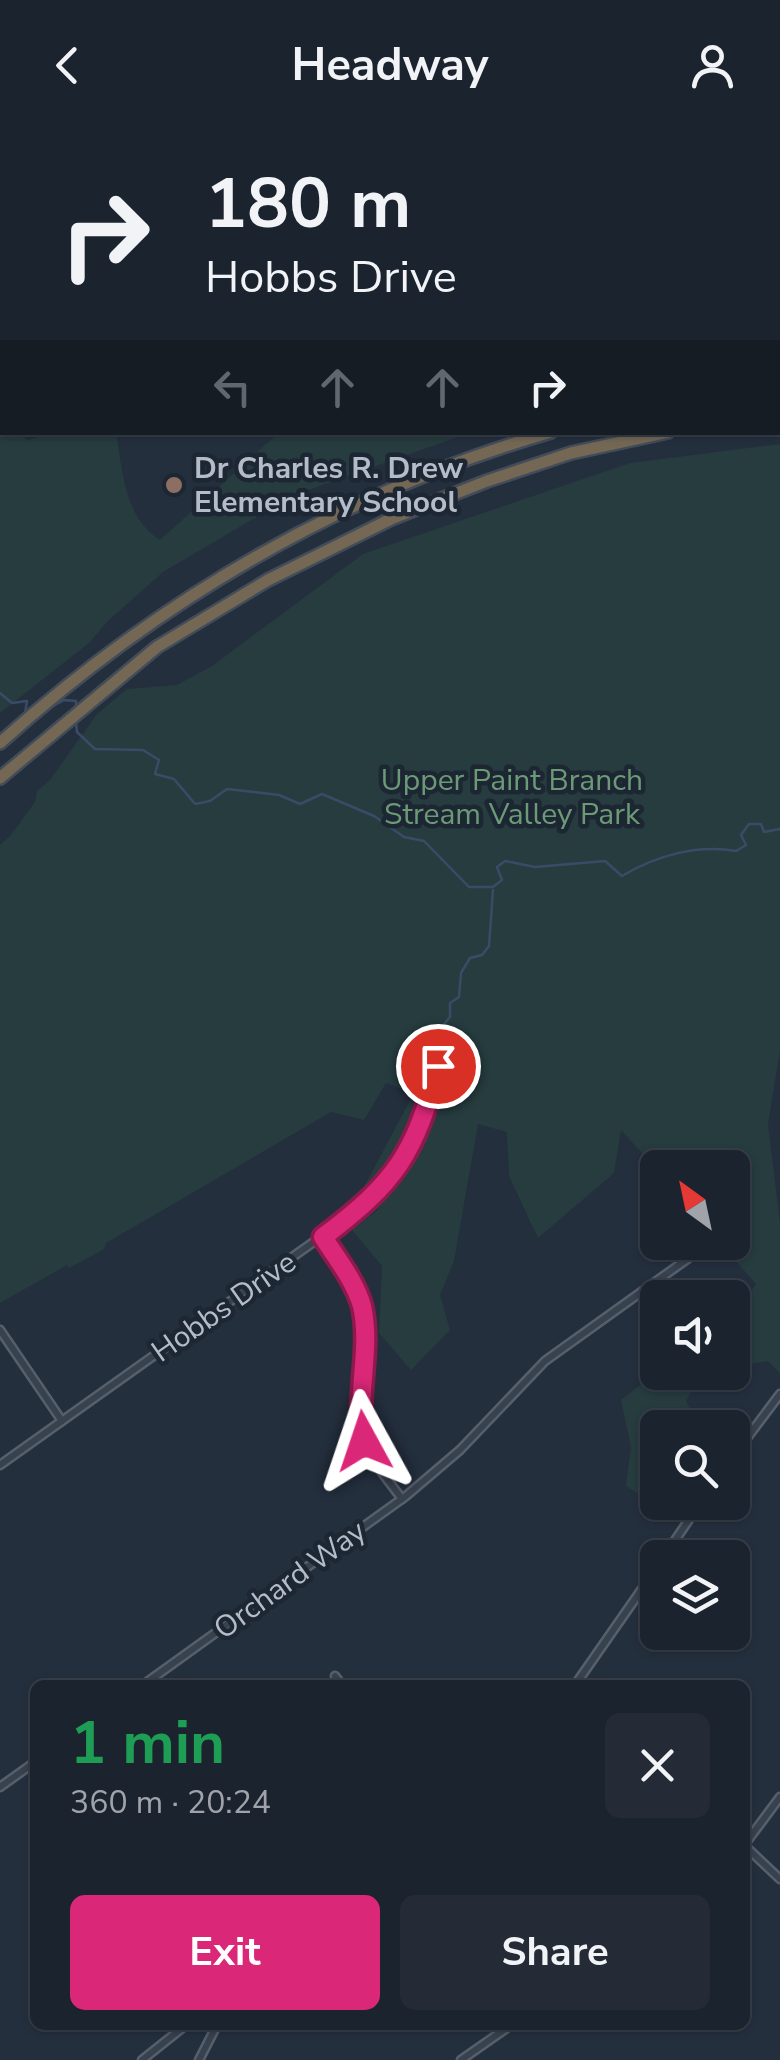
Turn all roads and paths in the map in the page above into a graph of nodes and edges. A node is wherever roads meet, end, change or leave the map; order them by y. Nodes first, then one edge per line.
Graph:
1 (541, 435) edge
2 (654, 435) edge
3 (0, 743) edge
4 (0, 778) edge
5 (438, 1066) dead end
6 (323, 1237) junction
7 (686, 1260) edge
8 (0, 1330) edge
9 (780, 1394) edge
10 (62, 1421) junction
11 (750, 1434) edge
12 (0, 1465) edge
13 (402, 1500) junction
14 (640, 1592) edge
15 (335, 1676) dead end
16 (150, 1680) edge
17 (338, 1680) edge
18 (578, 1680) edge
19 (30, 1766) edge
20 (0, 1787) edge
21 (780, 1797) edge
22 (750, 1838) edge
23 (750, 1850) edge
24 (780, 1879) edge
25 (180, 2030) edge
26 (215, 2030) edge
27 (504, 2030) edge
28 (142, 2060) edge
29 (199, 2060) edge
30 (461, 2060) edge

1 - 3 highway
2 - 4 highway
5 - 6 street, Hobbs Drive
6 - 10 street, Hobbs Drive
6 - 13 street
7 - 13 street, Orchard Way
8 - 10 street
9 - 11 street
10 - 12 street, Hobbs Drive
13 - 16 street, Orchard Way
14 - 18 street
15 - 17 street
19 - 20 street
21 - 22 street
23 - 24 street
25 - 28 street
26 - 29 street
27 - 30 street

